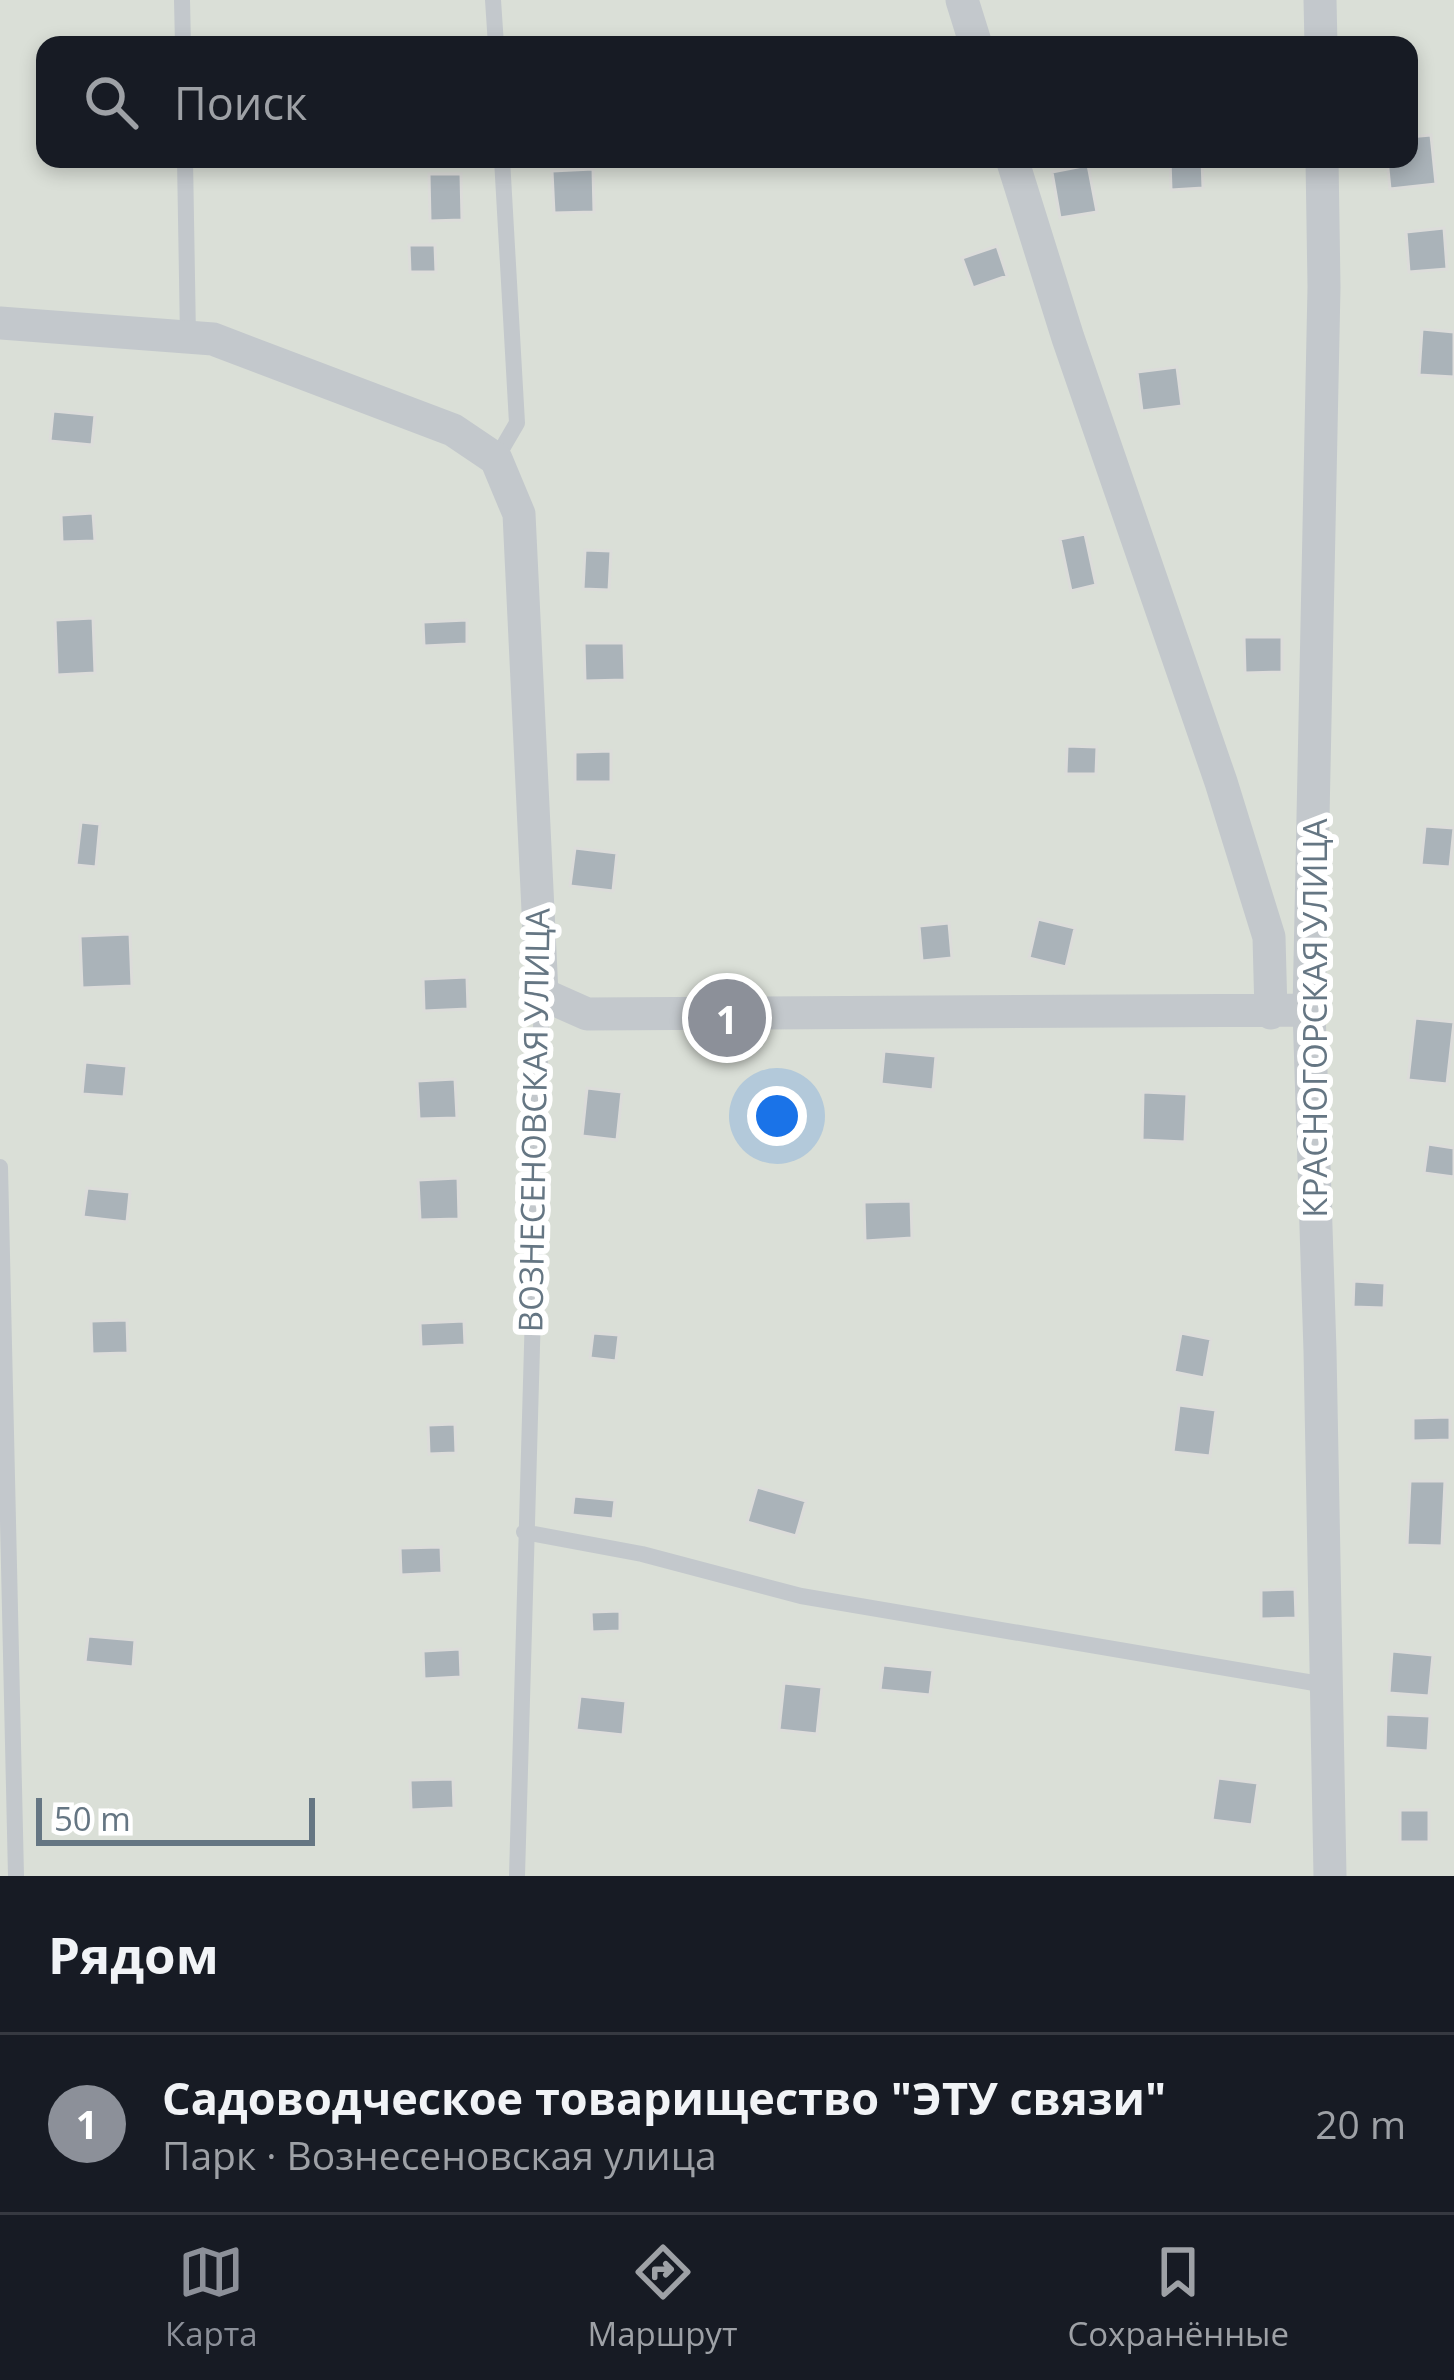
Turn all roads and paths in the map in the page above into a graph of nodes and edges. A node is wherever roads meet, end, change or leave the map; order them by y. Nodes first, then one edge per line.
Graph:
1 (182, 0) edge
2 (493, 0) edge
3 (962, 0) edge
4 (1320, 0) edge
5 (183, 36) edge
6 (495, 36) edge
7 (973, 36) edge
8 (1321, 36) edge
9 (185, 168) edge
10 (503, 168) edge
11 (1015, 168) edge
12 (1322, 168) edge
13 (0, 322) edge
14 (188, 338) junction
15 (496, 460) junction
16 (542, 994) junction
17 (1309, 1010) junction
18 (1271, 1013) junction
19 (0, 1167) edge
20 (524, 1532) junction
21 (1326, 1685) junction
22 (16, 1876) edge
23 (517, 1876) edge
24 (1330, 1876) edge

1 - 5 lane
2 - 6 lane
3 - 7 street
4 - 8 street
9 - 14 lane
10 - 15 lane
11 - 18 street
12 - 17 street, КРАСНОГОРСКАЯ УЛИЦА
13 - 14 street
14 - 15 street
15 - 16 street, ВОЗНЕСЕНОВСКАЯ УЛИЦА
16 - 18 street
16 - 20 lane, ВОЗНЕСЕНОВСКАЯ УЛИЦА
17 - 18 street
17 - 21 street, КРАСНОГОРСКАЯ УЛИЦА
19 - 22 lane
20 - 21 lane
20 - 23 lane, ВОЗНЕСЕНОВСКАЯ УЛИЦА
21 - 24 street, КРАСНОГОРСКАЯ УЛИЦА

